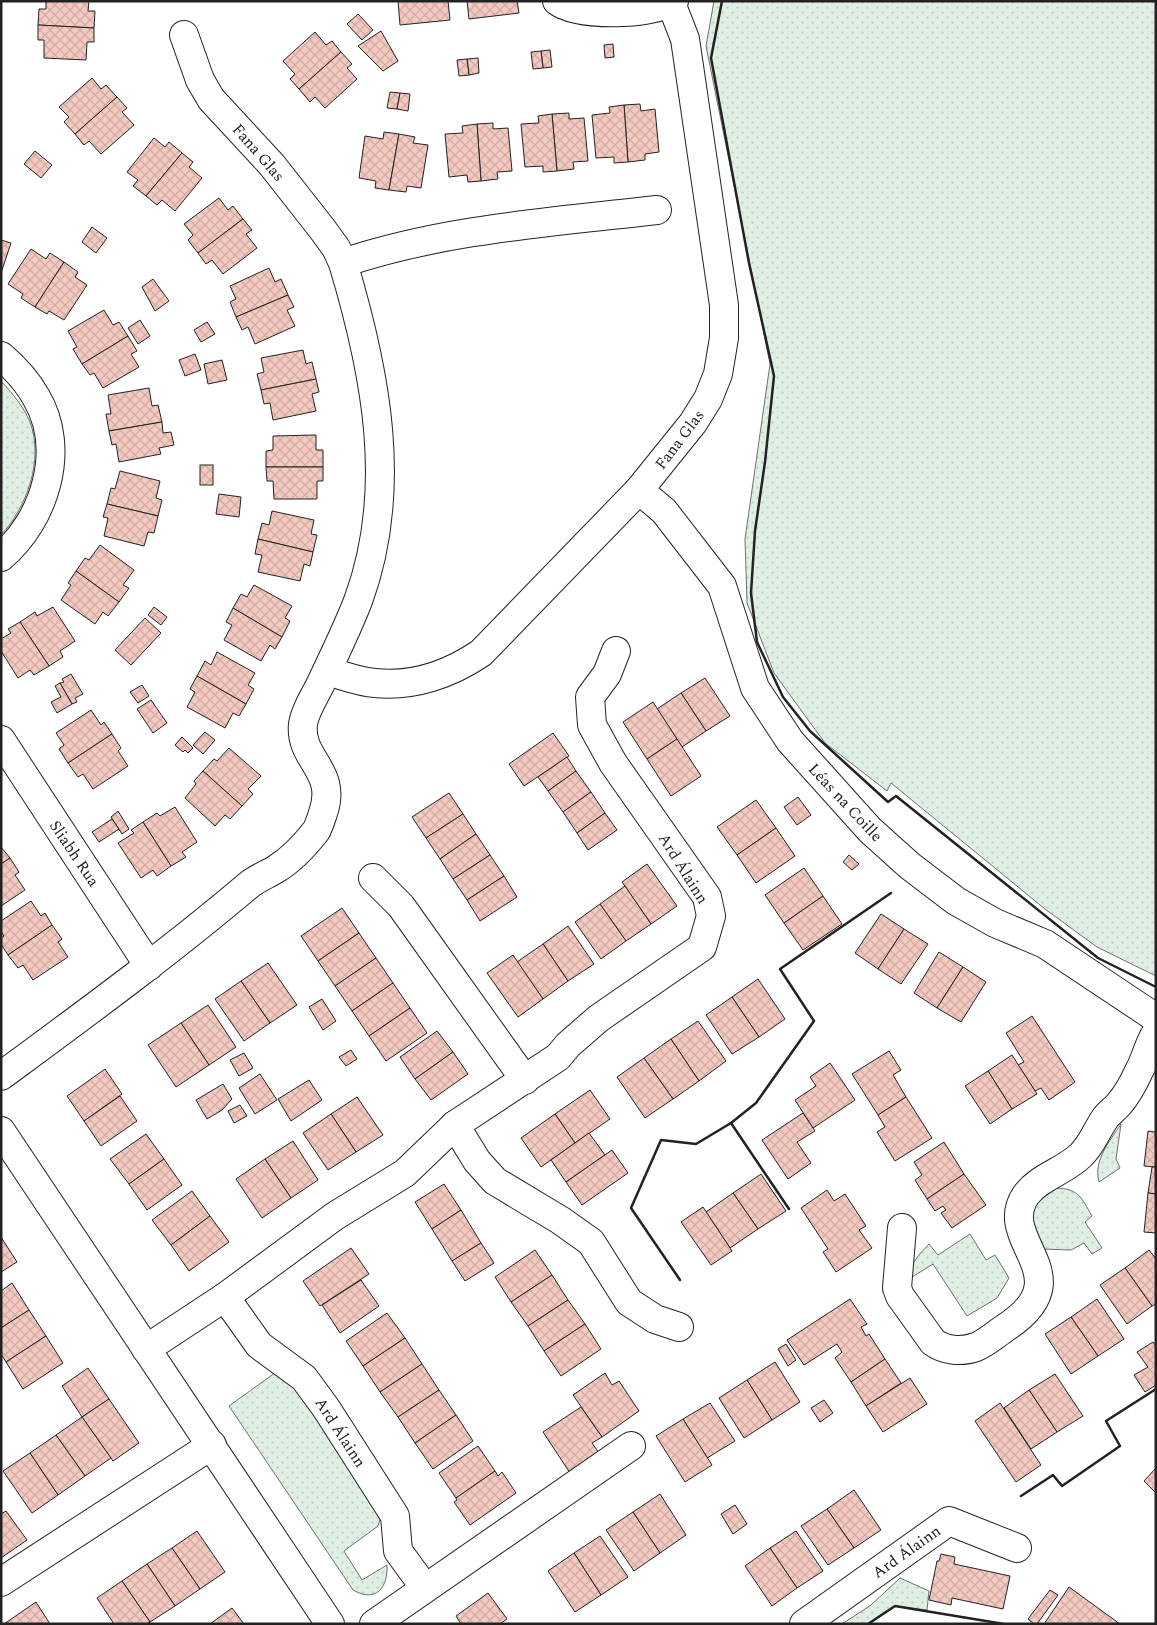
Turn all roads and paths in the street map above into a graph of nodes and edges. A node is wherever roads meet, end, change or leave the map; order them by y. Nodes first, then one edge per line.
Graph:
1 (556, 1) edge
2 (673, 2) edge
3 (184, 35) dead end
4 (657, 210) dead end
5 (343, 263) junction
6 (1, 356) edge
7 (639, 490) junction
8 (1, 557) edge
9 (616, 652) dead end
10 (327, 671) junction
11 (1, 740) edge
12 (373, 878) dead end
13 (149, 966) junction
14 (1156, 1018) edge
15 (1156, 1033) edge
16 (1, 1076) edge
17 (524, 1080) junction
18 (455, 1125) junction
19 (1, 1131) edge
20 (902, 1228) dead end
21 (225, 1297) junction
22 (679, 1327) dead end
23 (146, 1349) junction
24 (212, 1445) junction
25 (631, 1446) dead end
26 (1017, 1548) dead end
27 (1, 1582) edge
28 (425, 1588) junction
29 (330, 1624) edge
30 (374, 1624) edge
31 (804, 1624) edge

1 - 2 street, Fana Glas
2 - 7 street, Fana Glas
3 - 5 street, Fana Glas
4 - 5 street
5 - 10 street, Fana Glas
6 - 8 street
7 - 10 street, Fana Glas
7 - 14 street, Léas na Coille
9 - 17 street, Ard Álainn
10 - 13 street, Fana Glas
11 - 13 street, Sliabh Rua
12 - 17 street
13 - 16 street
15 - 20 street
17 - 18 street, Ard Álainn
18 - 21 street, Ard Álainn
18 - 22 street
19 - 23 street
21 - 23 street, Ard Álainn
21 - 28 street, Ard Álainn
23 - 24 street
24 - 27 street
24 - 29 street
25 - 28 street
26 - 31 street, Ard Álainn
28 - 30 street

